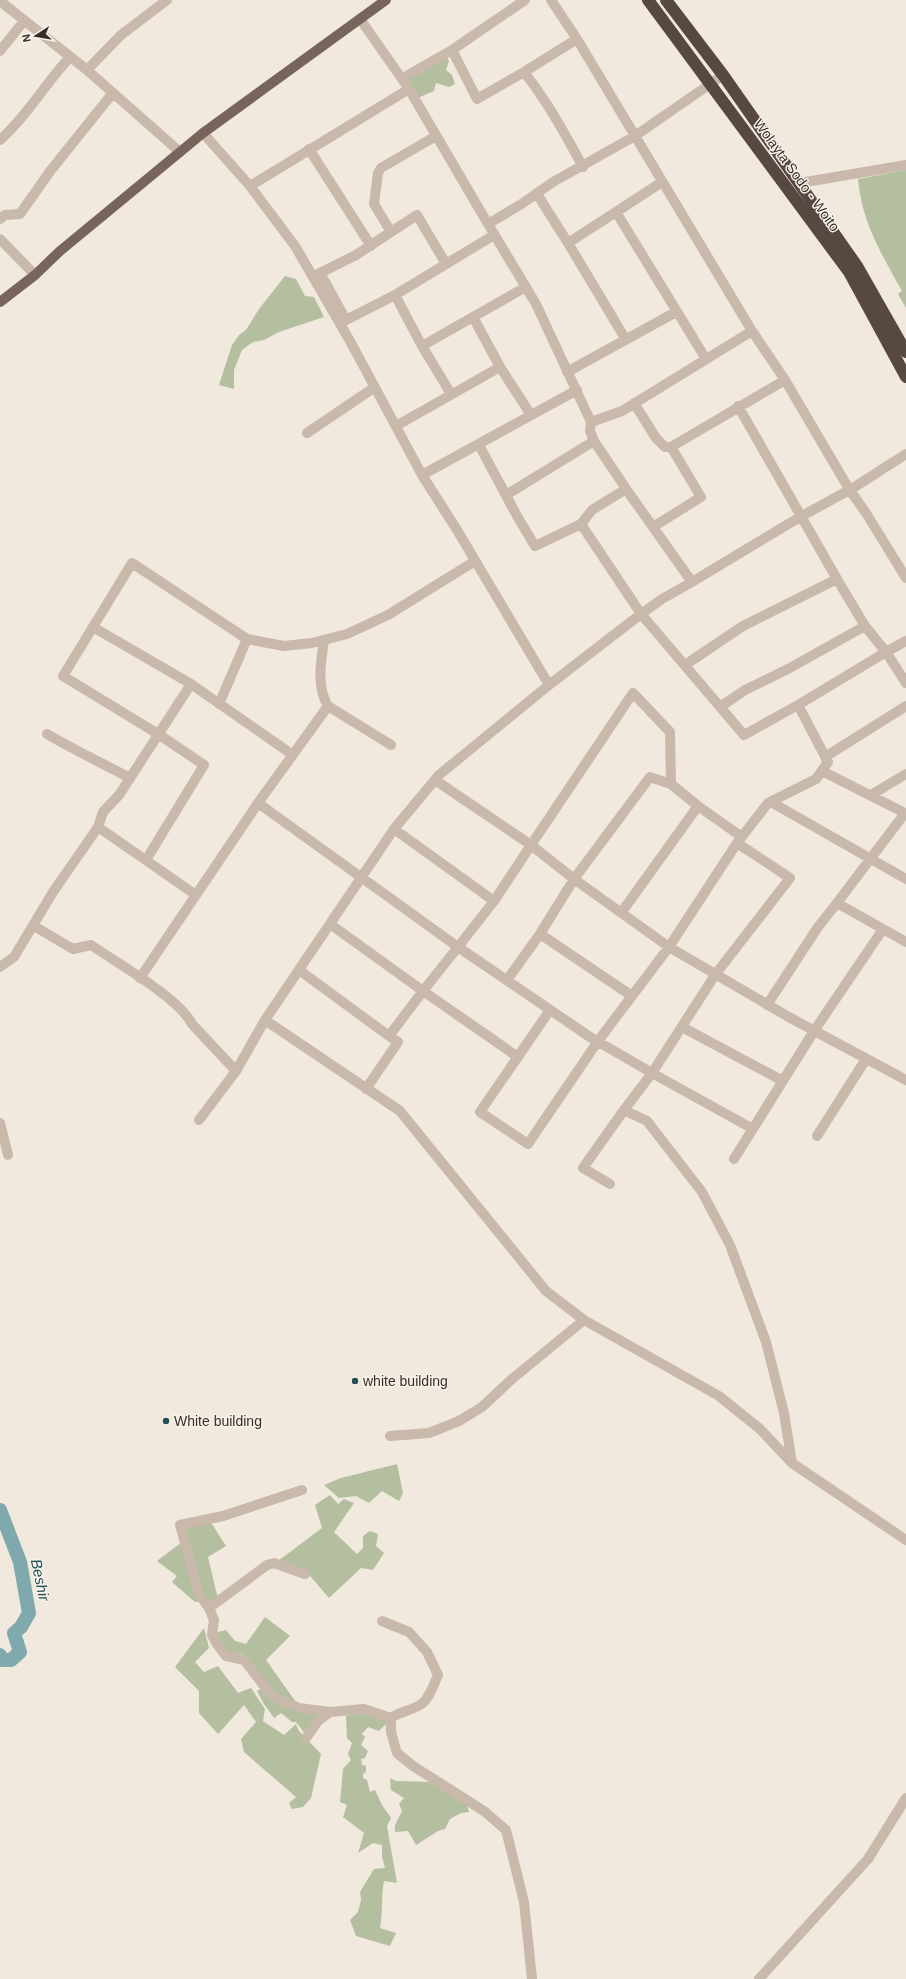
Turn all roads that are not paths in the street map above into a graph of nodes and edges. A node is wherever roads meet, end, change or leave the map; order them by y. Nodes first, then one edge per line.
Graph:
1 (167, 0) edge
2 (386, 0) edge
3 (525, 0) edge
4 (551, 0) edge
5 (648, 0) edge
6 (666, 0) edge
7 (0, 2) edge
8 (360, 18) junction
9 (24, 21) junction
10 (577, 39) junction
11 (452, 50) junction
12 (0, 51) edge
13 (70, 57) junction
14 (87, 70) junction
15 (524, 72) junction
16 (722, 75) junction
17 (403, 78) junction
18 (711, 84) junction
19 (410, 89) junction
20 (112, 94) junction
21 (203, 133) junction
22 (436, 136) junction
23 (635, 136) junction
24 (0, 140) edge
25 (309, 149) junction
26 (180, 152) junction
27 (906, 165) edge
28 (583, 166) junction
29 (662, 182) junction
30 (800, 183) junction
31 (250, 186) junction
32 (537, 194) junction
33 (616, 212) junction
34 (0, 219) edge
35 (488, 224) junction
36 (391, 232) junction
37 (494, 235) junction
38 (0, 239) edge
39 (568, 243) junction
40 (371, 246) junction
41 (446, 264) junction
42 (317, 274) junction
43 (35, 275) junction
44 (524, 288) junction
45 (395, 295) junction
46 (0, 302) edge
47 (676, 312) junction
48 (473, 317) junction
49 (752, 331) junction
50 (626, 340) junction
51 (422, 346) junction
52 (906, 352) edge
53 (706, 359) junction
54 (500, 367) junction
55 (567, 372) junction
56 (906, 377) edge
57 (785, 380) junction
58 (374, 387) junction
59 (577, 390) junction
60 (451, 394) junction
61 (634, 403) junction
62 (738, 406) junction
63 (531, 415) junction
64 (591, 422) junction
65 (396, 426) junction
66 (307, 433) dead end
67 (594, 441) junction
68 (479, 445) junction
69 (671, 447) junction
70 (906, 454) edge
71 (422, 475) junction
72 (626, 489) junction
73 (849, 489) junction
74 (506, 494) junction
75 (800, 517) junction
76 (581, 524) junction
77 (653, 527) junction
78 (475, 561) junction
79 (906, 578) edge
80 (837, 579) junction
81 (692, 582) junction
82 (641, 614) junction
83 (865, 626) junction
84 (93, 627) junction
85 (248, 639) junction
86 (324, 640) junction
87 (906, 641) edge
88 (886, 652) junction
89 (685, 665) junction
90 (906, 683) edge
91 (191, 684) junction
92 (549, 685) junction
93 (219, 704) junction
94 (798, 705) junction
95 (328, 706) junction
96 (906, 706) edge
97 (720, 707) junction
98 (47, 734) dead end
99 (158, 734) junction
100 (392, 744) dead end
101 (293, 754) junction
102 (826, 757) junction
103 (822, 771) junction
104 (906, 774) edge
105 (130, 778) junction
106 (435, 780) junction
107 (671, 784) junction
108 (870, 795) junction
109 (771, 802) junction
110 (258, 803) junction
111 (698, 806) junction
112 (98, 827) junction
113 (394, 829) junction
114 (740, 840) junction
115 (531, 845) junction
116 (869, 859) junction
117 (146, 860) junction
118 (362, 877) junction
119 (574, 879) junction
120 (906, 879) edge
121 (196, 896) junction
122 (494, 901) junction
123 (836, 903) junction
124 (622, 913) junction
125 (330, 924) junction
126 (34, 926) junction
127 (883, 929) junction
128 (540, 934) junction
129 (906, 942) edge
130 (458, 947) junction
131 (669, 947) junction
132 (0, 967) edge
133 (299, 970) junction
134 (715, 975) junction
135 (140, 978) junction
136 (507, 980) junction
137 (423, 991) junction
138 (632, 996) junction
139 (767, 1005) junction
140 (550, 1010) junction
141 (265, 1020) junction
142 (682, 1027) junction
143 (814, 1031) junction
144 (389, 1036) junction
145 (598, 1041) junction
146 (518, 1056) junction
147 (866, 1059) junction
148 (236, 1071) junction
149 (652, 1073) junction
150 (906, 1080) edge
151 (783, 1081) junction
152 (366, 1089) junction
153 (624, 1110) junction
154 (199, 1120) dead end
155 (0, 1123) edge
156 (753, 1129) junction
157 (817, 1136) dead end
158 (8, 1155) dead end
159 (734, 1159) dead end
160 (610, 1184) dead end
161 (584, 1320) junction
162 (390, 1436) dead end
163 (792, 1464) junction
164 (302, 1490) dead end
165 (906, 1540) edge
166 (305, 1574) dead end
167 (209, 1608) junction
168 (382, 1621) dead end
169 (330, 1712) junction
170 (391, 1718) junction
171 (306, 1738) dead end
172 (906, 1798) edge
173 (532, 1979) edge
174 (759, 1979) edge

1 - 14 street
2 - 8 main road
3 - 11 street
4 - 10 street
5 - 18 highway, Wolayta Sodo - Woito
6 - 16 highway, Wolayta Sodo - Woito
7 - 9 street
8 - 17 street
8 - 21 main road
9 - 12 street
9 - 13 street
10 - 15 street
10 - 23 street
11 - 15 street
11 - 17 street
13 - 14 street
13 - 24 street
14 - 20 street
15 - 28 street
16 - 18 street
16 - 30 highway, Wolayta Sodo - Woito
17 - 19 street
18 - 23 street
18 - 56 highway, Wolayta Sodo - Woito
19 - 22 street
19 - 25 street
20 - 26 street
20 - 34 street
21 - 26 main road
21 - 31 street
22 - 35 street
22 - 36 street
23 - 28 street
23 - 29 street
25 - 31 street
25 - 40 street
26 - 43 main road
27 - 30 street
28 - 32 street
29 - 33 street
29 - 49 street
30 - 52 highway, Wolayta Sodo - Woito
31 - 42 street
32 - 35 street
32 - 39 street
33 - 39 street
33 - 47 street
35 - 37 street
36 - 40 street
36 - 41 street
37 - 41 street
37 - 44 street
38 - 43 street
39 - 50 street
40 - 42 street
41 - 45 street
42 - 45 street
42 - 58 street
43 - 46 main road
44 - 48 street
44 - 55 street
45 - 51 street
47 - 50 street
47 - 53 street
48 - 51 street
48 - 54 street
49 - 53 street
49 - 57 street
50 - 55 street
51 - 60 street
53 - 61 street
54 - 60 street
54 - 63 street
55 - 59 street
57 - 62 street
57 - 73 street
58 - 65 street
58 - 66 street
59 - 63 street
59 - 64 street
60 - 65 street
61 - 64 street
61 - 69 street
62 - 69 street
62 - 75 street
63 - 68 street
64 - 67 street
65 - 71 street
67 - 72 street
67 - 74 street
68 - 71 street
68 - 74 street
69 - 77 street
70 - 73 street
71 - 78 street
72 - 76 street
72 - 77 street
73 - 75 street
73 - 79 street
74 - 76 street
75 - 80 street
75 - 81 street
76 - 82 street
77 - 81 street
78 - 86 street
78 - 92 street
80 - 83 street
80 - 89 street
81 - 82 street
82 - 89 street
82 - 92 street
83 - 88 street
83 - 97 street
84 - 85 street
84 - 91 street
84 - 99 street
85 - 86 street
85 - 93 street
86 - 95 street
87 - 88 street
88 - 90 street
88 - 94 street
89 - 97 street
91 - 93 street
91 - 99 street
92 - 106 street
93 - 101 street
94 - 97 street
94 - 102 street
95 - 100 street
95 - 101 street
96 - 102 street
98 - 105 street
99 - 105 street
99 - 117 street
101 - 110 street
102 - 103 street
103 - 108 street
103 - 109 street
104 - 108 street
105 - 112 street
106 - 113 street
106 - 115 street
107 - 111 street
107 - 115 street
107 - 119 street
108 - 116 street
109 - 114 street
109 - 116 street
110 - 118 street
110 - 121 street
111 - 114 street
111 - 124 street
112 - 117 street
112 - 126 street
113 - 118 street
113 - 122 street
114 - 131 street
114 - 134 street
115 - 119 street
115 - 122 street
116 - 120 street
116 - 123 street
117 - 121 street
118 - 125 street
118 - 130 street
119 - 124 street
119 - 128 street
121 - 135 street
122 - 130 street
123 - 127 street
123 - 139 street
124 - 131 street
125 - 133 street
125 - 137 street
126 - 132 street
126 - 135 street
127 - 129 street
127 - 143 street
128 - 136 street
128 - 138 street
130 - 136 street
130 - 137 street
131 - 134 street
131 - 138 street
133 - 141 street
133 - 144 street
134 - 139 street
134 - 142 street
135 - 148 street
136 - 140 street
137 - 144 street
137 - 146 street
138 - 145 street
139 - 143 street
140 - 145 street
140 - 146 street
141 - 148 street
141 - 152 street
142 - 149 street
142 - 151 street
143 - 147 street
143 - 151 street
144 - 152 street
145 - 146 street
145 - 149 street
147 - 150 street
147 - 157 street
148 - 154 street
149 - 153 street
149 - 156 street
151 - 156 street
152 - 161 street
153 - 160 street
153 - 163 street
155 - 158 street
156 - 159 street
161 - 162 street
161 - 163 street
163 - 165 street
164 - 167 street
166 - 167 street
167 - 169 street
168 - 170 street
169 - 170 street
169 - 171 street
170 - 173 street
172 - 174 street

